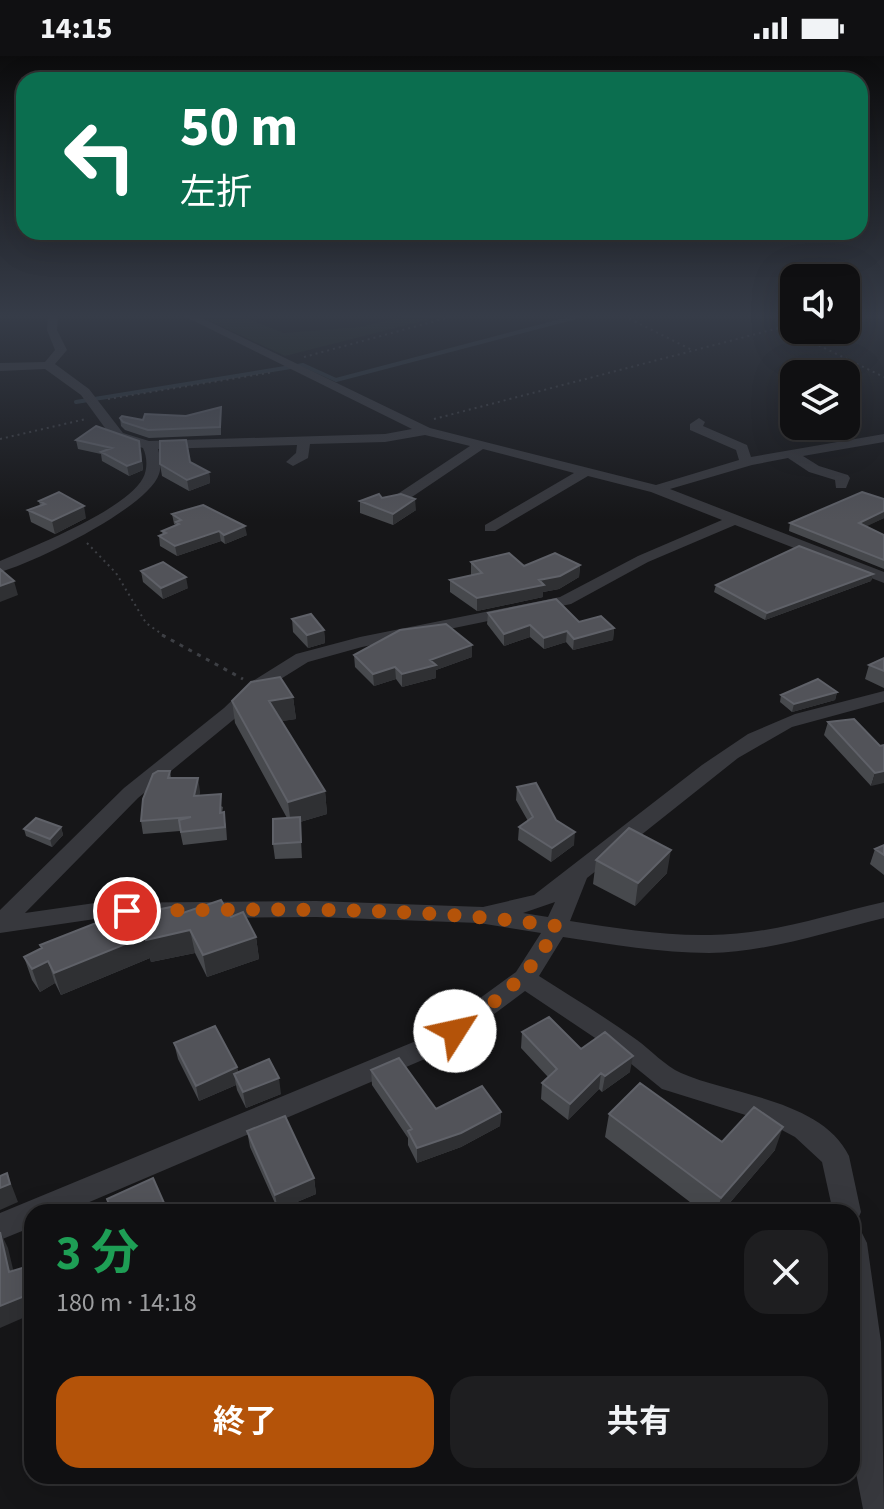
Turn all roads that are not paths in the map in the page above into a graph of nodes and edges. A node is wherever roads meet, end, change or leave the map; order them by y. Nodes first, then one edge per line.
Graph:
1 (72, 384) edge
2 (327, 384) edge
3 (699, 422) dead end
4 (418, 428) junction
5 (884, 438) edge
6 (304, 441) junction
7 (148, 445) junction
8 (479, 446) junction
9 (789, 453) junction
10 (293, 462) dead end
11 (746, 462) junction
12 (585, 472) junction
13 (841, 485) dead end
14 (656, 489) junction
15 (387, 503) edge
16 (737, 519) junction
17 (490, 528) dead end
18 (0, 567) edge
19 (884, 578) edge
20 (884, 696) edge
21 (578, 874) junction
22 (884, 910) edge
23 (479, 915) junction
24 (0, 924) edge
25 (557, 926) junction
26 (524, 978) junction
27 (55, 1204) edge
28 (845, 1204) edge
29 (24, 1217) edge
30 (0, 1227) edge
31 (860, 1304) edge
32 (880, 1509) edge

1 - 7 street
2 - 4 street
3 - 11 street
4 - 6 street
4 - 8 street
5 - 9 street
6 - 7 street
6 - 10 street
7 - 18 street
8 - 12 street
8 - 15 street
9 - 11 street
9 - 13 street
11 - 14 street
12 - 14 street
12 - 17 street
14 - 16 street
16 - 19 street
16 - 24 street
20 - 21 street
21 - 23 street
21 - 25 street
22 - 25 street
23 - 24 street
23 - 25 street
25 - 26 street
26 - 27 street
26 - 28 street
29 - 30 street
31 - 32 street

